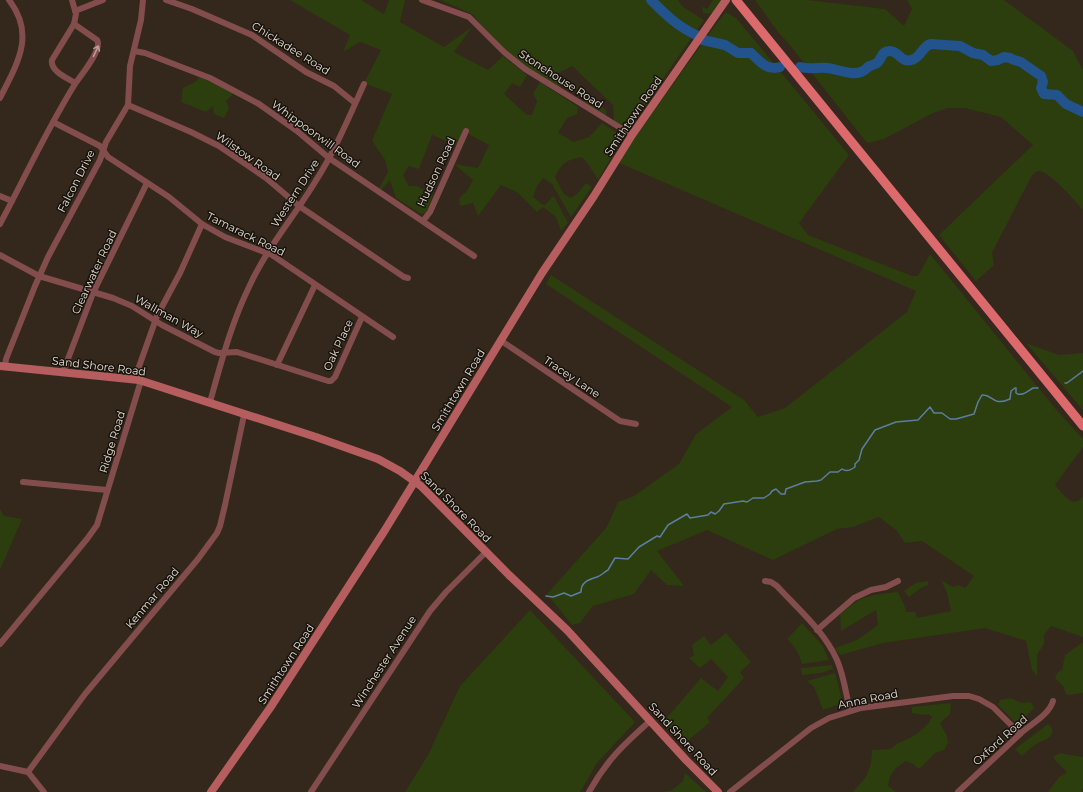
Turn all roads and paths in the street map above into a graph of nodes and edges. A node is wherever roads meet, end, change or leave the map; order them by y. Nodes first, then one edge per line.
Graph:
1 (8, 0) edge
2 (72, 0) edge
3 (103, 0) edge
4 (143, 0) edge
5 (166, 0) edge
6 (422, 0) edge
7 (726, 0) edge
8 (736, 0) edge
9 (75, 12) junction
10 (74, 24) junction
11 (134, 50) junction
12 (75, 83) junction
13 (364, 84) dead end
14 (0, 98) edge
15 (355, 103) junction
16 (128, 105) junction
17 (53, 122) junction
18 (466, 131) dead end
19 (632, 135) junction
20 (103, 151) junction
21 (329, 158) junction
22 (147, 183) junction
23 (0, 196) edge
24 (12, 202) junction
25 (299, 206) junction
26 (423, 221) junction
27 (0, 224) edge
28 (202, 224) junction
29 (267, 253) junction
30 (0, 255) edge
31 (474, 256) dead end
32 (39, 276) junction
33 (408, 278) dead end
34 (315, 285) junction
35 (93, 293) junction
36 (362, 317) junction
37 (156, 321) junction
38 (393, 337) dead end
39 (500, 340) junction
40 (224, 353) junction
41 (276, 365) junction
42 (3, 366) edge
43 (63, 372) junction
44 (138, 380) junction
45 (331, 380) joint
46 (210, 402) junction
47 (244, 414) junction
48 (636, 424) dead end
49 (1083, 426) edge
50 (416, 481) junction
51 (23, 482) dead end
52 (107, 490) junction
53 (486, 552) junction
54 (765, 581) dead end
55 (898, 581) dead end
56 (817, 630) junction
57 (0, 644) edge
58 (1053, 701) dead end
59 (850, 711) junction
60 (650, 721) junction
61 (1020, 734) junction
62 (0, 766) edge
63 (28, 772) junction
64 (44, 792) edge
65 (212, 792) edge
66 (311, 792) edge
67 (589, 792) edge
68 (718, 792) edge
69 (730, 792) edge
70 (958, 792) edge

1 - 14 street
2 - 9 street
3 - 9 street
4 - 11 street, Falcon Drive
5 - 15 street, Chickadee Road
6 - 19 street, Stonehouse Road
7 - 19 street, Smithtown Road
8 - 49 main road
9 - 10 street
10 - 12 street
12 -> 10 street
11 - 16 street, Falcon Drive
11 - 21 street, Whippoorwill Road
12 - 17 street
13 - 15 street, Western Drive
15 - 21 street, Western Drive
16 - 20 street, Falcon Drive
16 - 25 street, Wilstow Road
17 - 20 street, Tamarack Road
17 - 24 street
18 - 26 street, Hudson Road
19 - 39 street, Smithtown Road
20 - 22 street, Tamarack Road
20 - 32 street, Falcon Drive
21 - 25 street, Western Drive
21 - 26 street, Whippoorwill Road
22 - 28 street, Tamarack Road
22 - 35 street, Clearwater Road
23 - 24 street
24 - 27 street
25 - 29 street, Western Drive
25 - 33 street, Wilstow Road
26 - 31 street, Whippoorwill Road
28 - 29 street, Tamarack Road
28 - 37 street, Ridge Road
29 - 34 street, Tamarack Road
29 - 40 street, Western Drive
30 - 32 street, Wallman Way
32 - 35 street, Wallman Way
32 - 42 street, Falcon Drive
34 - 36 street, Tamarack Road
34 - 41 street
35 - 37 street, Wallman Way
35 - 43 street, Clearwater Road
36 - 38 street, Tamarack Road
36 - 45 street, Oak Place
37 - 40 street, Wallman Way
37 - 44 street, Ridge Road
39 - 48 street, Tracey Lane
39 - 50 street, Smithtown Road
40 - 41 street, Wallman Way
40 - 46 street, Western Drive
41 - 45 street, Wallman Way
42 - 43 street, Sand Shore Road
43 - 44 street, Sand Shore Road
44 - 46 street, Sand Shore Road
44 - 52 street, Ridge Road
46 - 47 street, Sand Shore Road
47 - 50 street, Sand Shore Road
47 - 63 street, Kenmar Road
50 - 53 street, Sand Shore Road
50 - 65 street, Smithtown Road
51 - 52 street
52 - 57 street, Ridge Road
53 - 60 street, Sand Shore Road
53 - 66 street, Winchester Avenue
54 - 56 street
55 - 56 street
56 - 59 street
58 - 61 street, Oxford Road
59 - 61 street, Anna Road
59 - 69 street, Anna Road
60 - 67 street
60 - 68 street, Sand Shore Road
61 - 70 street, Oxford Road
62 - 63 street
63 - 64 street

